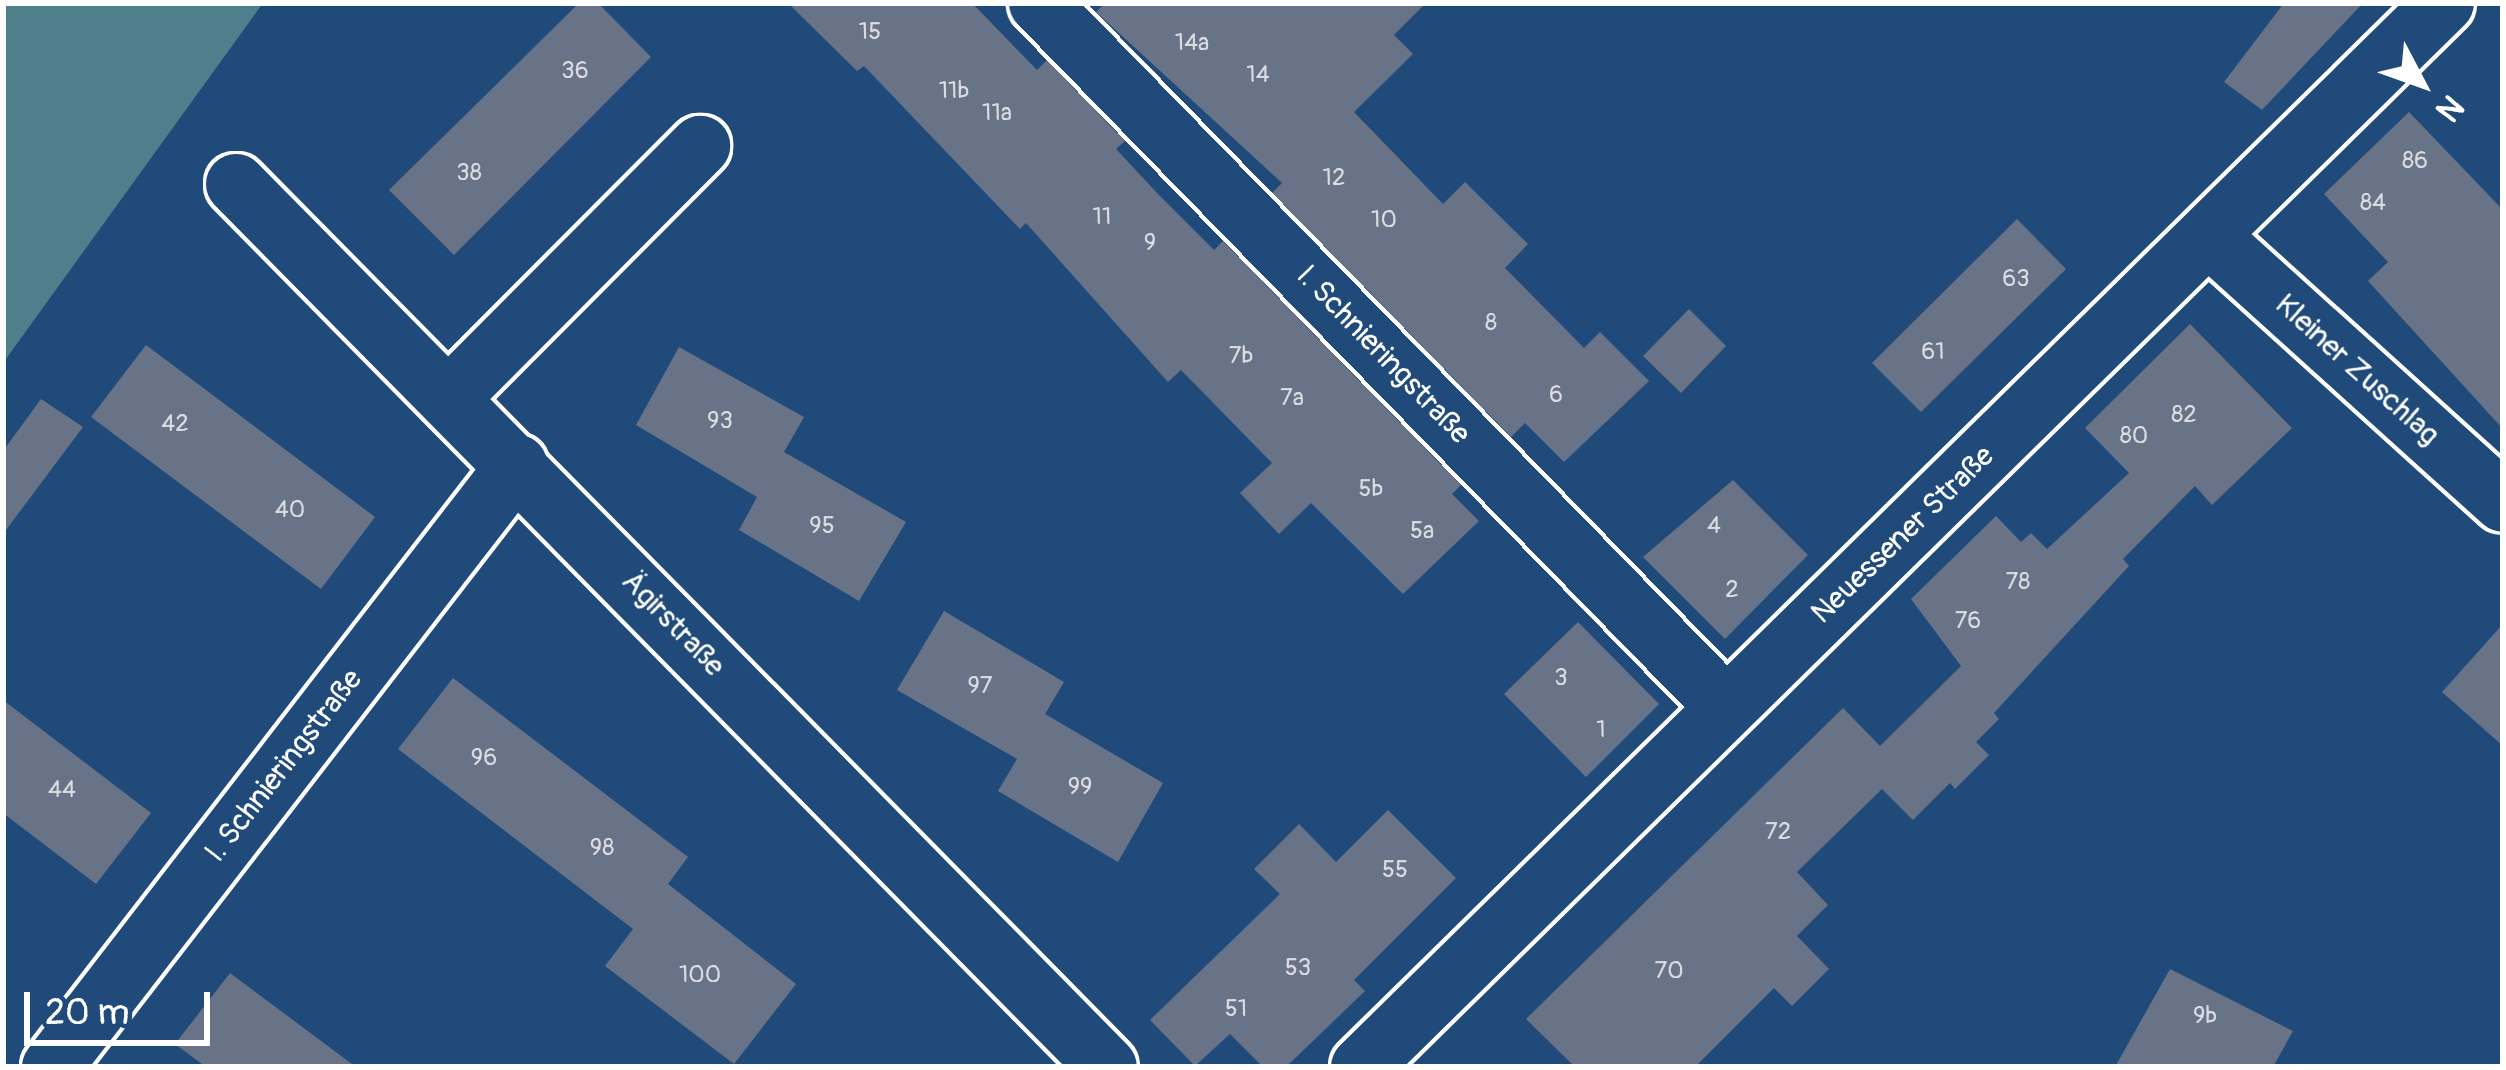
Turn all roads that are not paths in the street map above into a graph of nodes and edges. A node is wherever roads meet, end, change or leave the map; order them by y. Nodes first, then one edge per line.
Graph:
1 (1040, 3) edge
2 (2444, 3) edge
3 (700, 146) dead end
4 (236, 184) dead end
5 (2210, 237) junction
6 (449, 398) junction
7 (517, 465) junction
8 (2503, 502) edge
9 (1726, 707) junction
10 (52, 1067) edge
11 (1107, 1067) edge
12 (1361, 1067) edge

1 - 9 street, I. Schnieringstraße
2 - 5 street, Neuessener Straße
3 - 6 street
4 - 6 street, Ägirstraße
5 - 8 street, Kleiner Zuschlag
5 - 9 street, Neuessener Straße
6 - 7 street, Ägirstraße
7 - 10 street, I. Schnieringstraße
7 - 11 street, Ägirstraße
9 - 12 street, Neuessener Straße

